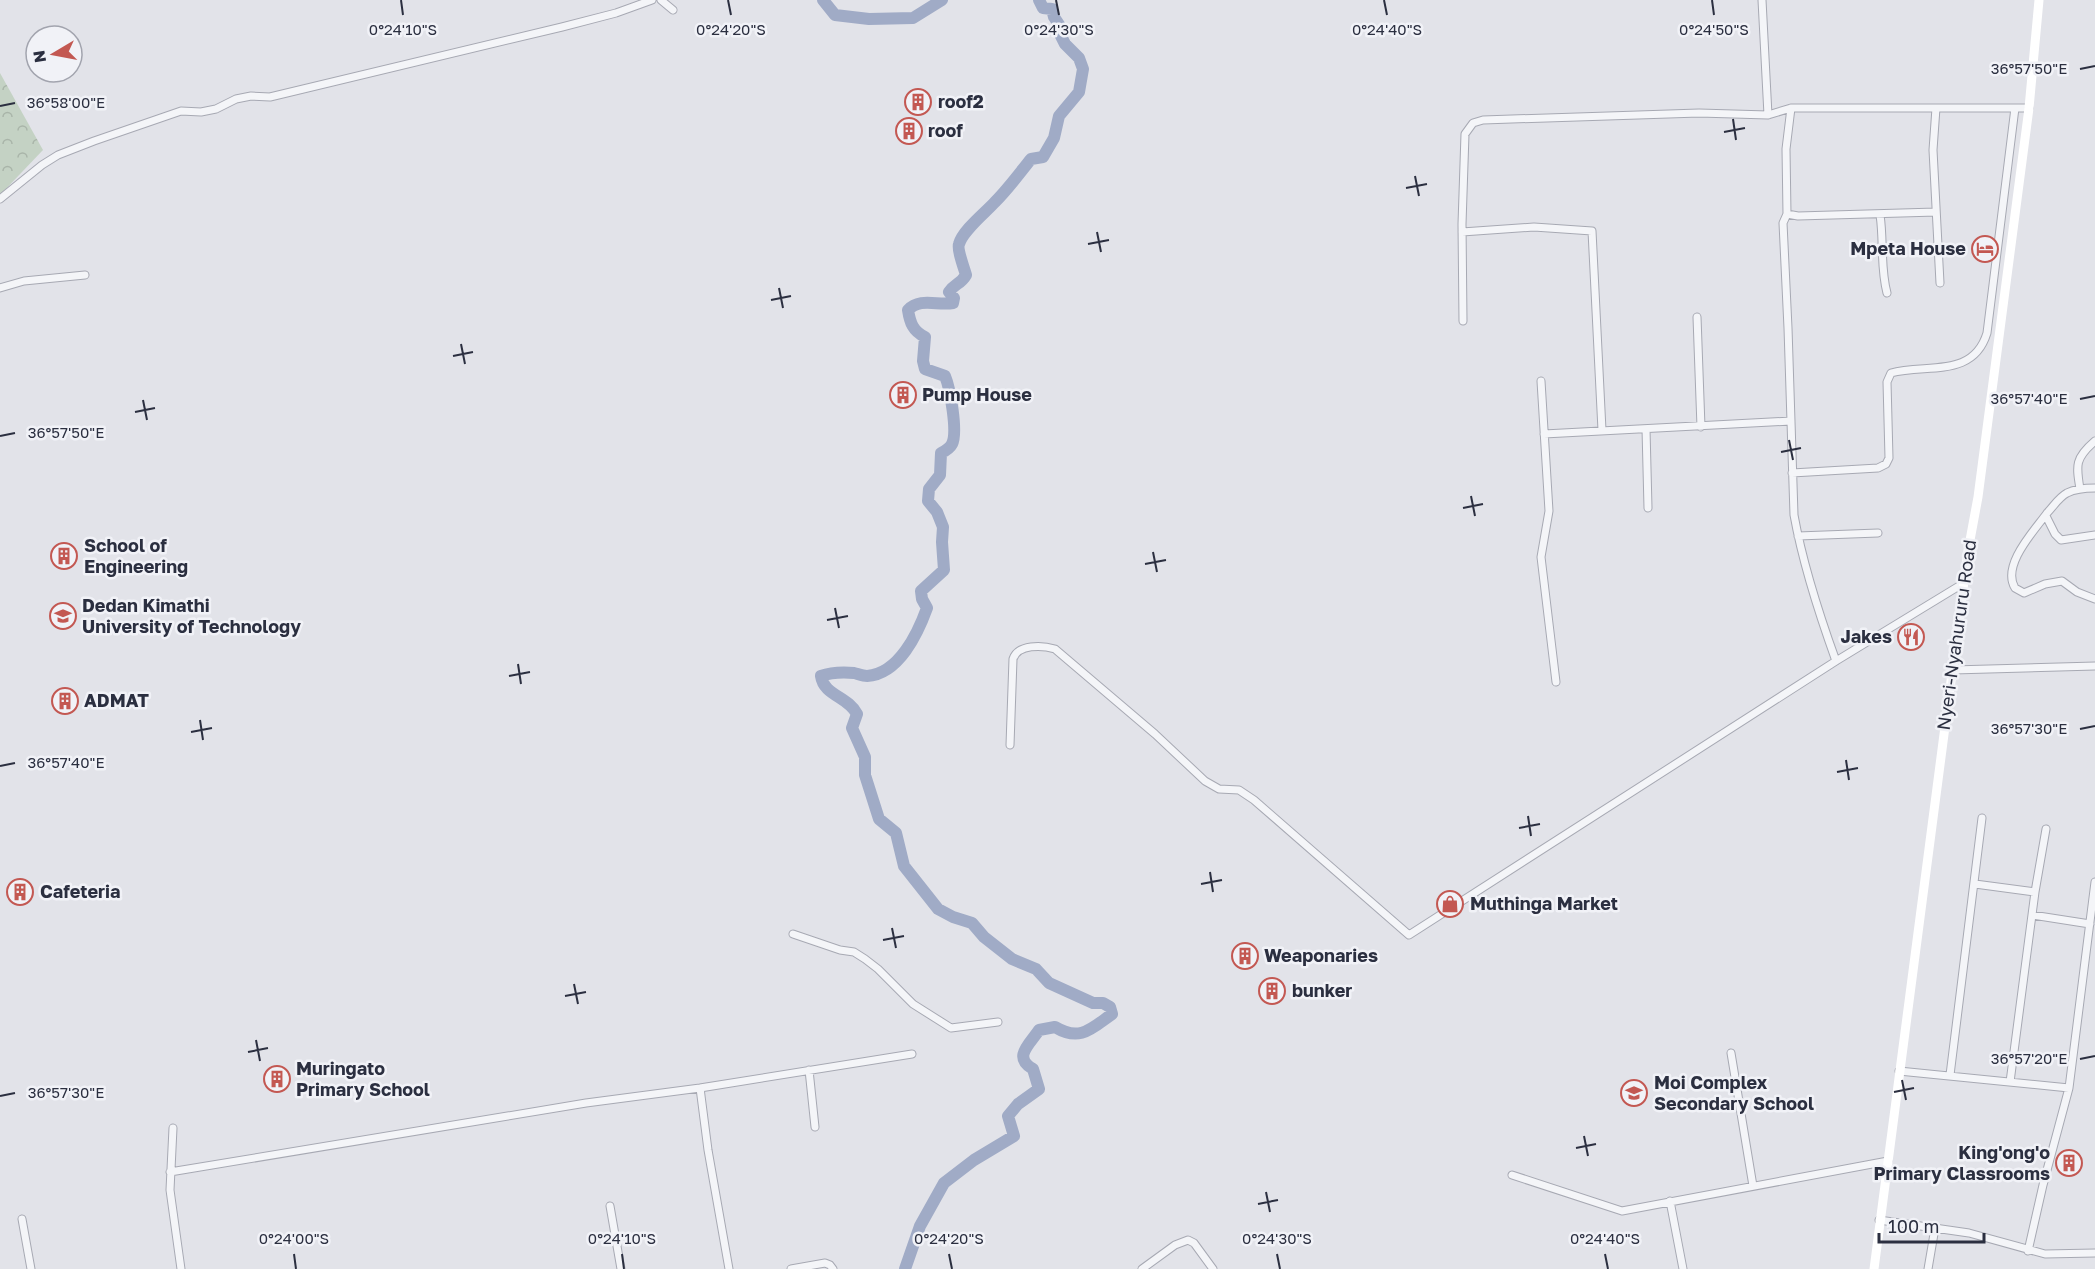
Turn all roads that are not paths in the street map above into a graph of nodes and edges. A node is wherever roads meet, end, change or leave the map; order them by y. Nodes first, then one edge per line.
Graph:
1 (652, 0) edge
2 (661, 0) edge
3 (1762, 0) edge
4 (2039, 0) edge
5 (673, 10) dead end
6 (1791, 108) junction
7 (1936, 108) junction
8 (2015, 108) junction
9 (2029, 108) junction
10 (1768, 115) junction
11 (0, 200) edge
12 (1936, 212) junction
13 (1787, 214) junction
14 (1880, 215) junction
15 (1462, 232) junction
16 (85, 275) dead end
17 (1940, 283) dead end
18 (0, 288) edge
19 (1887, 293) dead end
20 (1697, 317) dead end
21 (1463, 321) dead end
22 (1541, 381) dead end
23 (1791, 422) junction
24 (1701, 427) junction
25 (1646, 429) junction
26 (1602, 430) junction
27 (1544, 434) junction
28 (2095, 441) edge
29 (1792, 473) junction
30 (2095, 488) edge
31 (2080, 489) junction
32 (1648, 508) dead end
33 (2046, 516) junction
34 (1878, 533) dead end
35 (2095, 535) edge
36 (1798, 536) junction
37 (1964, 583) junction
38 (2095, 600) edge
39 (1836, 661) junction
40 (2095, 666) edge
41 (1953, 670) junction
42 (1556, 682) dead end
43 (1010, 745) dead end
44 (1982, 818) dead end
45 (2046, 829) dead end
46 (2095, 882) edge
47 (1975, 884) junction
48 (2036, 892) junction
49 (2032, 915) junction
50 (2090, 924) junction
51 (793, 933) dead end
52 (998, 1022) dead end
53 (1731, 1053) dead end
54 (912, 1054) dead end
55 (809, 1070) junction
56 (1899, 1071) junction
57 (1950, 1075) junction
58 (2010, 1082) junction
59 (700, 1088) junction
60 (2069, 1088) junction
61 (815, 1127) dead end
62 (173, 1128) dead end
63 (1888, 1161) junction
64 (170, 1172) junction
65 (1512, 1175) dead end
66 (1753, 1186) junction
67 (1670, 1201) junction
68 (610, 1206) dead end
69 (22, 1219) dead end
70 (1879, 1220) junction
71 (1935, 1228) junction
72 (2028, 1251) junction
73 (2095, 1252) edge
74 (31, 1269) edge
75 (181, 1269) edge
76 (621, 1269) edge
77 (729, 1269) edge
78 (791, 1269) edge
79 (832, 1269) edge
80 (1142, 1269) edge
81 (1212, 1269) edge
82 (1683, 1269) edge
83 (1874, 1269) edge
84 (1928, 1269) edge

1 - 11 street
2 - 5 street
3 - 10 street
4 - 9 main road, Nyeri-Nyahururu Road
6 - 7 street
6 - 10 street
6 - 13 street
7 - 8 street
7 - 12 street
8 - 9 street
8 - 29 street
9 - 37 main road, Nyeri-Nyahururu Road
10 - 15 street
12 - 14 street
12 - 17 street
13 - 14 street
13 - 23 street
14 - 19 street
15 - 21 street
15 - 26 street
16 - 18 street
20 - 24 street
22 - 27 street
23 - 24 street
23 - 29 street
24 - 25 street
25 - 26 street
25 - 32 street
26 - 27 street
27 - 42 street
28 - 31 street
29 - 36 street
30 - 31 street
31 - 33 street
33 - 35 street
33 - 38 street
34 - 36 street
36 - 39 street
37 - 39 street
37 - 41 main road, Nyeri-Nyahururu Road
39 - 43 street
40 - 41 street
41 - 56 main road, Nyeri-Nyahururu Road
44 - 47 street
45 - 48 street
46 - 50 street
47 - 48 street
47 - 57 street
48 - 49 street
49 - 50 street
49 - 58 street
50 - 60 street
51 - 52 street
53 - 66 street
54 - 55 street
55 - 59 street
55 - 61 street
56 - 57 street
56 - 63 main road, Nyeri-Nyahururu Road
57 - 58 street
58 - 60 street
59 - 64 street
59 - 77 street
60 - 72 street
62 - 64 street
63 - 66 street
63 - 70 main road, Nyeri-Nyahururu Road
64 - 75 street
65 - 67 street
66 - 67 street
67 - 82 street
68 - 76 street
69 - 74 street
70 - 71 street
70 - 83 main road, Nyeri-Nyahururu Road
71 - 72 street
71 - 84 street
72 - 73 street
78 - 79 street
80 - 81 street

